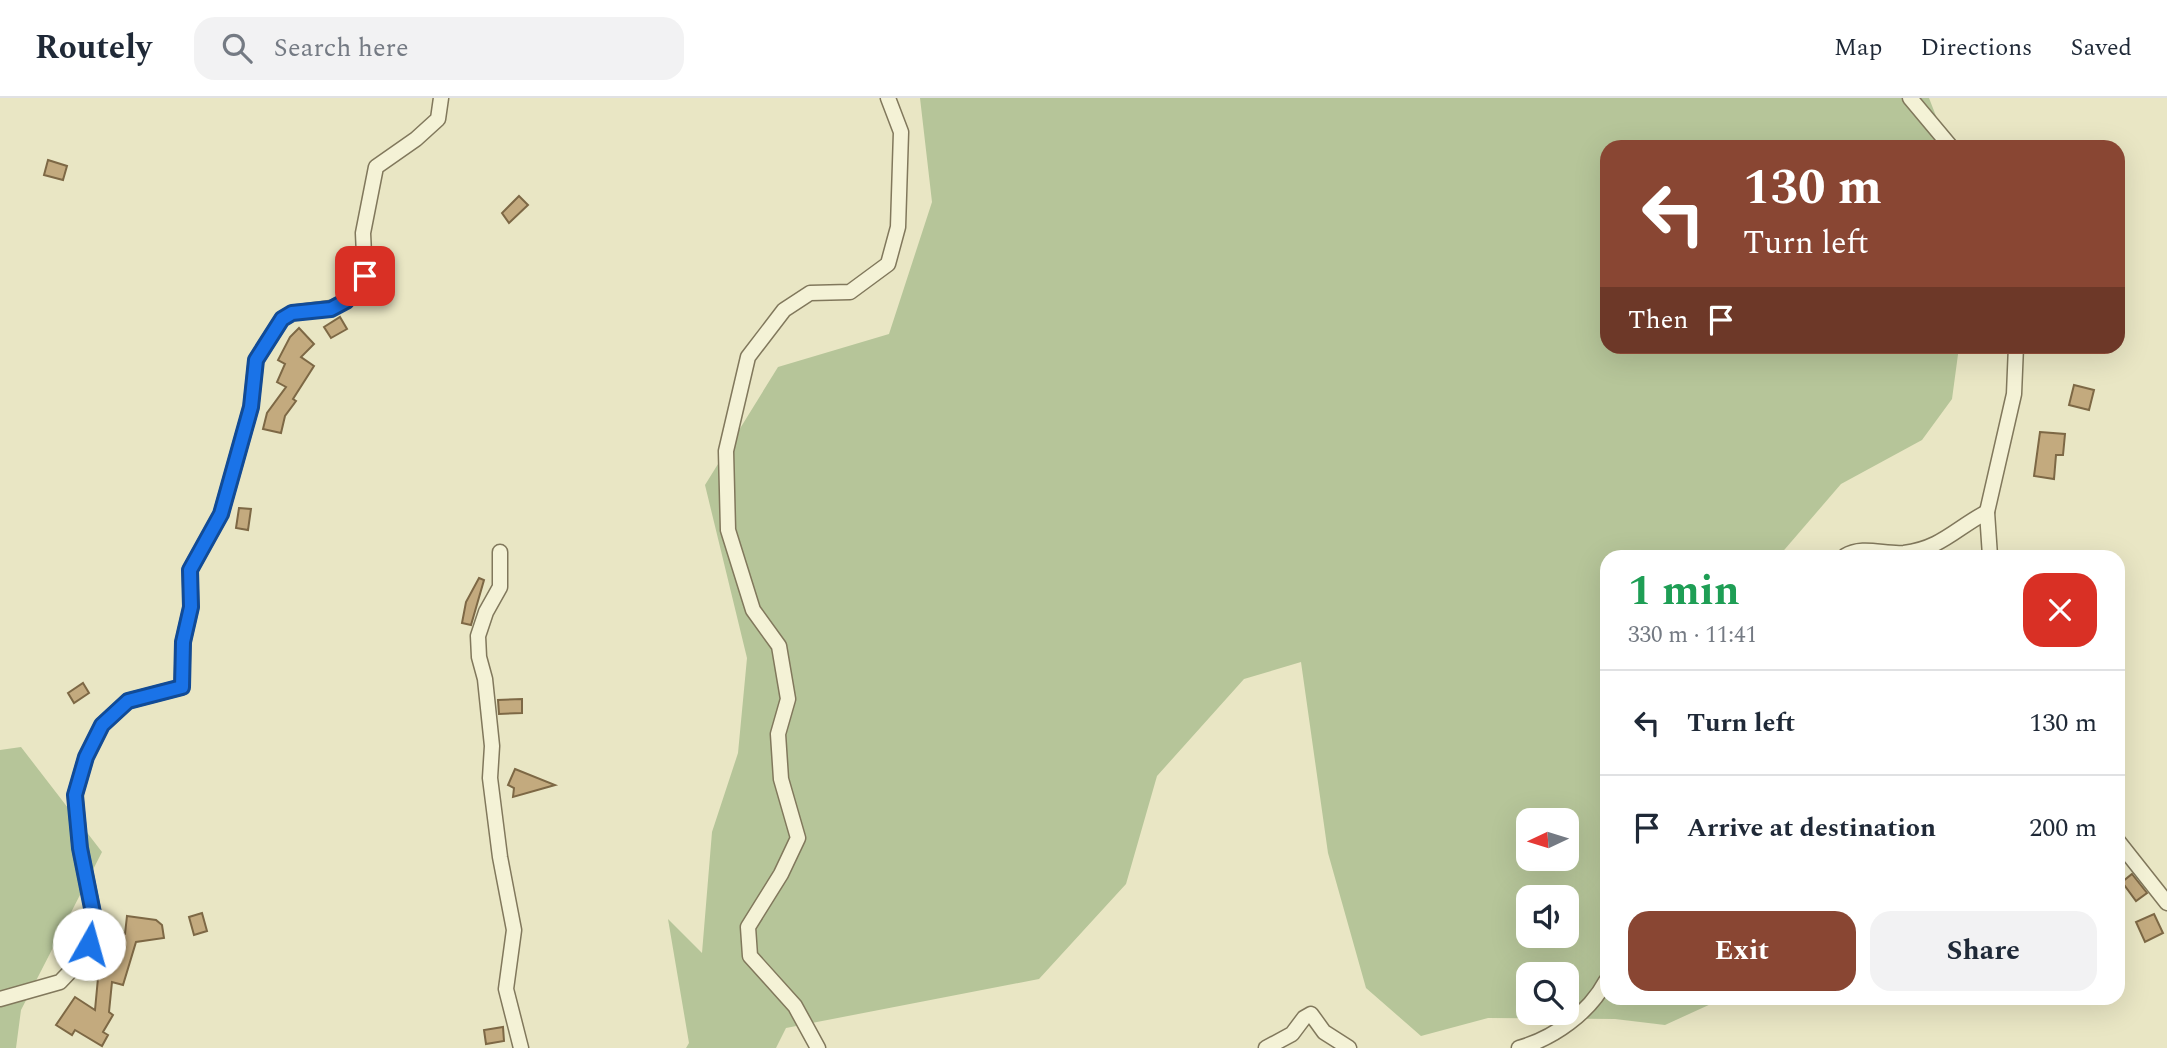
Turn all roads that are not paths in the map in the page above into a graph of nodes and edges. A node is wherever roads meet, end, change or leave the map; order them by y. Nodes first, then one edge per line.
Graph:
1 (441, 98) edge
2 (888, 98) edge
3 (1910, 98) edge
4 (1945, 140) edge
5 (2016, 354) edge
6 (1986, 512) junction
7 (1915, 550) edge
8 (1989, 550) edge
9 (499, 552) dead end
10 (2125, 850) edge
11 (2167, 903) edge
12 (1600, 990) edge
13 (0, 999) edge
14 (522, 1048) edge
15 (818, 1048) edge
16 (1266, 1048) edge
17 (1349, 1048) edge
18 (1519, 1048) edge

1 - 13 street
2 - 15 street
3 - 4 street
5 - 6 street
6 - 7 street
6 - 8 street
9 - 14 street
10 - 11 street
12 - 18 street
16 - 17 street

